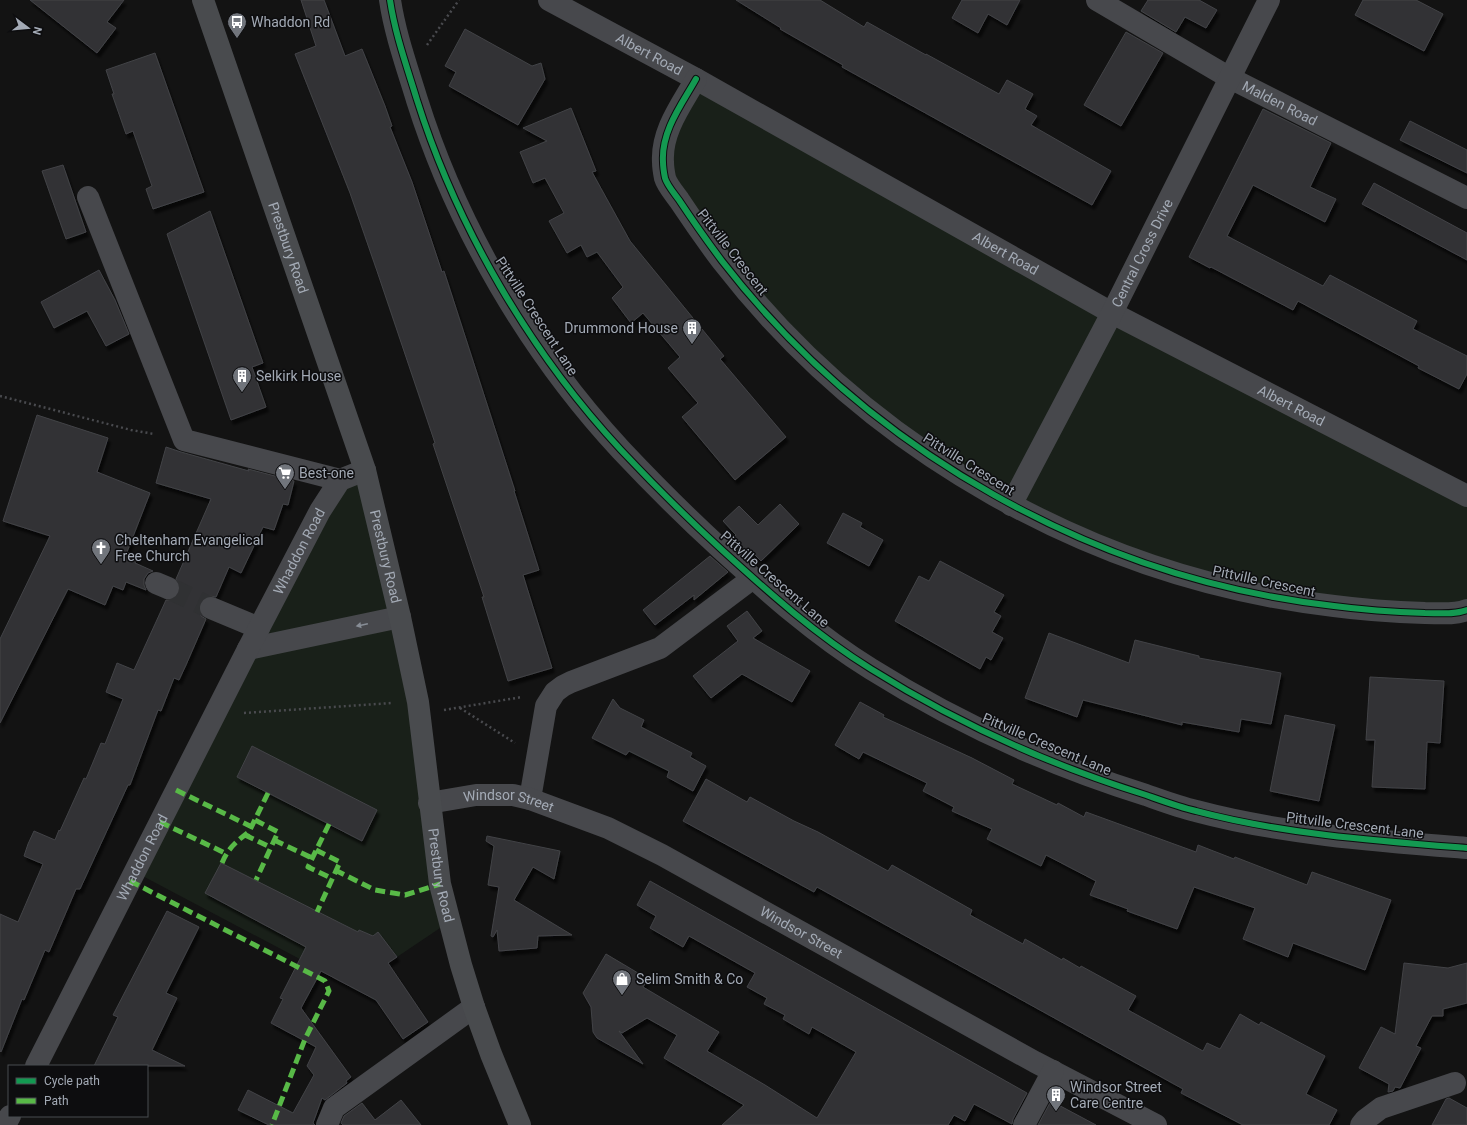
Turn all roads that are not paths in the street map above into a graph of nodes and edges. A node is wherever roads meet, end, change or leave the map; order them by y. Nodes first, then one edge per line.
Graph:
1 (203, 0) edge
2 (390, 0) edge
3 (549, 0) edge
4 (1097, 0) edge
5 (1269, 0) edge
6 (1230, 78) junction
7 (696, 79) junction
8 (88, 197) dead end
9 (1467, 198) edge
10 (1112, 313) junction
11 (365, 470) junction
12 (340, 480) junction
13 (1467, 496) edge
14 (1011, 505) junction
15 (752, 578) junction
16 (211, 608) tunnel mouth
17 (1467, 610) edge
18 (400, 617) junction
19 (259, 628) junction
20 (248, 649) junction
21 (530, 798) junction
22 (429, 802) junction
23 (1467, 848) edge
24 (474, 1007) junction
25 (37, 1065) edge
26 (1053, 1071) junction
27 (1455, 1083) dead end
28 (327, 1125) edge
29 (520, 1125) edge
30 (1024, 1125) edge
31 (1156, 1125) edge
32 (1361, 1125) edge

1 - 11 main road, Prestbury Road
2 - 15 street, Pittville Crescent Lane
3 - 7 street, Albert Road
4 - 6 street, Malden Road
5 - 6 street, Central Cross Drive
6 - 9 street, Malden Road
6 - 10 street, Central Cross Drive
7 - 10 street, Albert Road
7 - 14 street, Pittville Crescent
8 - 12 street
10 - 13 street, Albert Road
10 - 14 street, Central Cross Drive
11 - 12 street
11 - 18 main road, Prestbury Road
12 - 19 street, Whaddon Road
14 - 17 street, Pittville Crescent
15 - 21 street, Pittville Crescent Lane
15 - 23 street, Pittville Crescent Lane
16 - 19 street
18 -> 20 street
18 - 22 main road, Prestbury Road
19 - 20 street, Whaddon Road
20 - 25 street, Whaddon Road
21 - 22 street, Windsor Street
21 - 26 street, Windsor Street
22 - 24 main road, Prestbury Road
24 - 28 street
24 - 29 main road, Prestbury Road
26 - 30 street
26 - 31 street, Windsor Street
27 - 32 street

